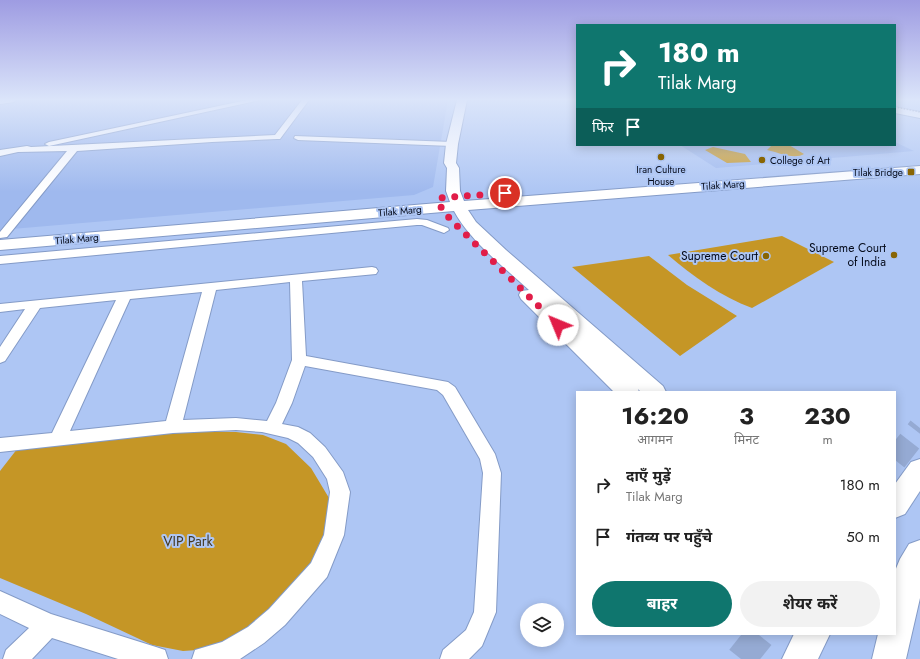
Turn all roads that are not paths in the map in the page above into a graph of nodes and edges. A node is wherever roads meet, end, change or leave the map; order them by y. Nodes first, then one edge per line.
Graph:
1 (107, 131) edge
2 (282, 131) edge
3 (455, 131) edge
4 (298, 138) dead end
5 (452, 144) junction
6 (19, 150) junction
7 (73, 150) junction
8 (0, 153) edge
9 (920, 162) edge
10 (920, 170) edge
11 (795, 176) junction
12 (448, 202) junction
13 (444, 230) dead end
14 (248, 231) junction
15 (1, 239) edge
16 (0, 260) edge
17 (372, 271) dead end
18 (296, 278) junction
19 (210, 287) junction
20 (124, 297) junction
21 (35, 305) junction
22 (0, 308) edge
23 (0, 358) edge
24 (299, 360) junction
25 (627, 391) edge
26 (654, 391) edge
27 (172, 427) junction
28 (272, 427) junction
29 (58, 438) junction
30 (0, 445) edge
31 (920, 469) edge
32 (896, 505) edge
33 (920, 554) edge
34 (911, 597) edge
35 (0, 602) edge
36 (48, 625) junction
37 (812, 635) edge
38 (15, 659) edge
39 (156, 659) edge
40 (204, 659) edge
41 (452, 659) edge
42 (799, 659) edge
43 (889, 659) edge

1 - 6 street
2 - 7 street
3 - 5 main road
4 - 5 street
5 - 12 main road
6 - 7 street
6 - 8 street
7 - 15 street
9 - 11 main road, Tilak Marg
10 - 11 main road, Tilak Marg
11 - 12 main road, Tilak Marg
12 - 14 main road, Tilak Marg
12 - 15 main road, Tilak Marg
12 - 25 main road
12 - 26 main road
13 - 14 street
14 - 15 main road, Tilak Marg
14 - 16 street
17 - 18 street
18 - 19 street
18 - 24 street
19 - 20 street
19 - 27 street
20 - 21 street
20 - 29 street
21 - 22 street
21 - 23 street
24 - 28 street
24 - 41 street
27 - 28 street
27 - 29 street
28 - 40 street
29 - 30 street
31 - 32 main road
33 - 34 main road
34 - 43 main road
35 - 36 street
36 - 38 street
36 - 39 street
37 - 42 main road

